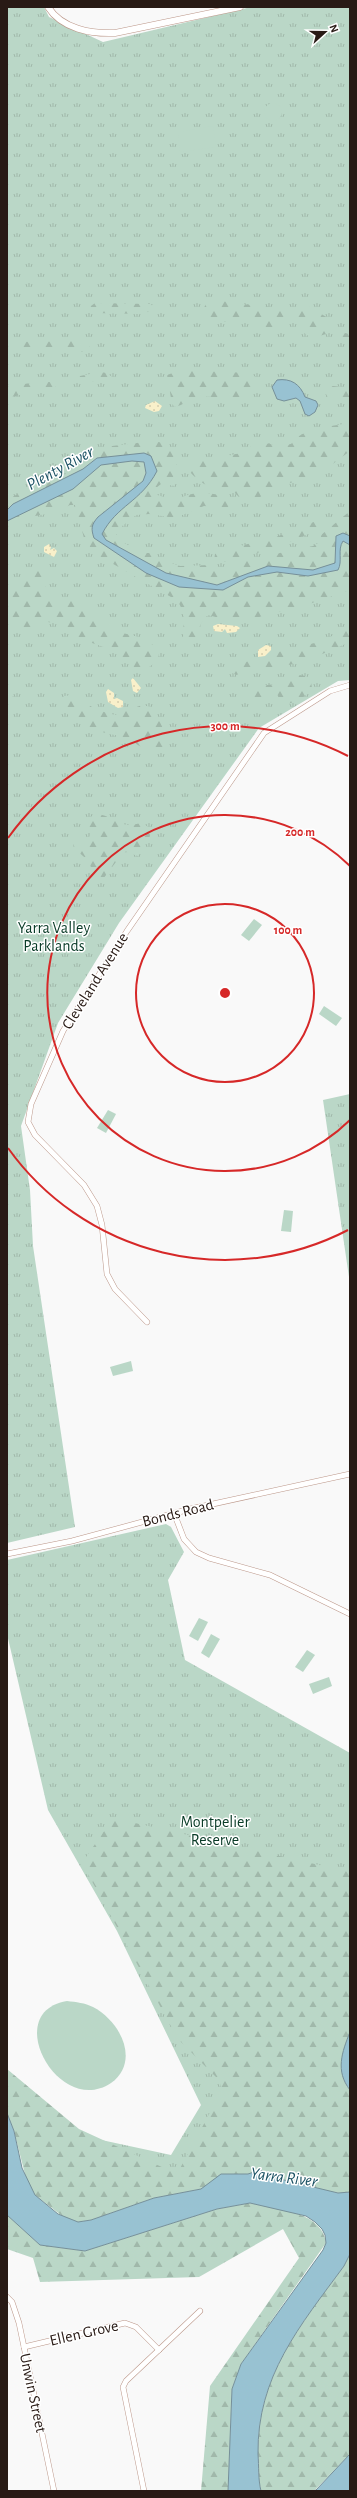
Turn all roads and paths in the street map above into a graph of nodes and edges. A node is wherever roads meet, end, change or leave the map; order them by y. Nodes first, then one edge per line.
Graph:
1 (48, 7) edge
2 (240, 7) edge
3 (350, 685) edge
4 (147, 1322) dead end
5 (350, 1474) edge
6 (174, 1513) junction
7 (7, 1554) edge
8 (350, 1614) edge
9 (7, 2297) edge
10 (200, 2311) dead end
11 (24, 2347) junction
12 (159, 2350) junction
13 (54, 2491) edge
14 (144, 2491) edge

1 - 2 street
3 - 4 street, Cleveland Avenue
5 - 6 street, Bonds Road
6 - 7 street, Bonds Road
6 - 8 street
9 - 11 street, Unwin Street
10 - 12 street
11 - 12 street, Ellen Grove
11 - 13 street, Unwin Street
12 - 14 street

